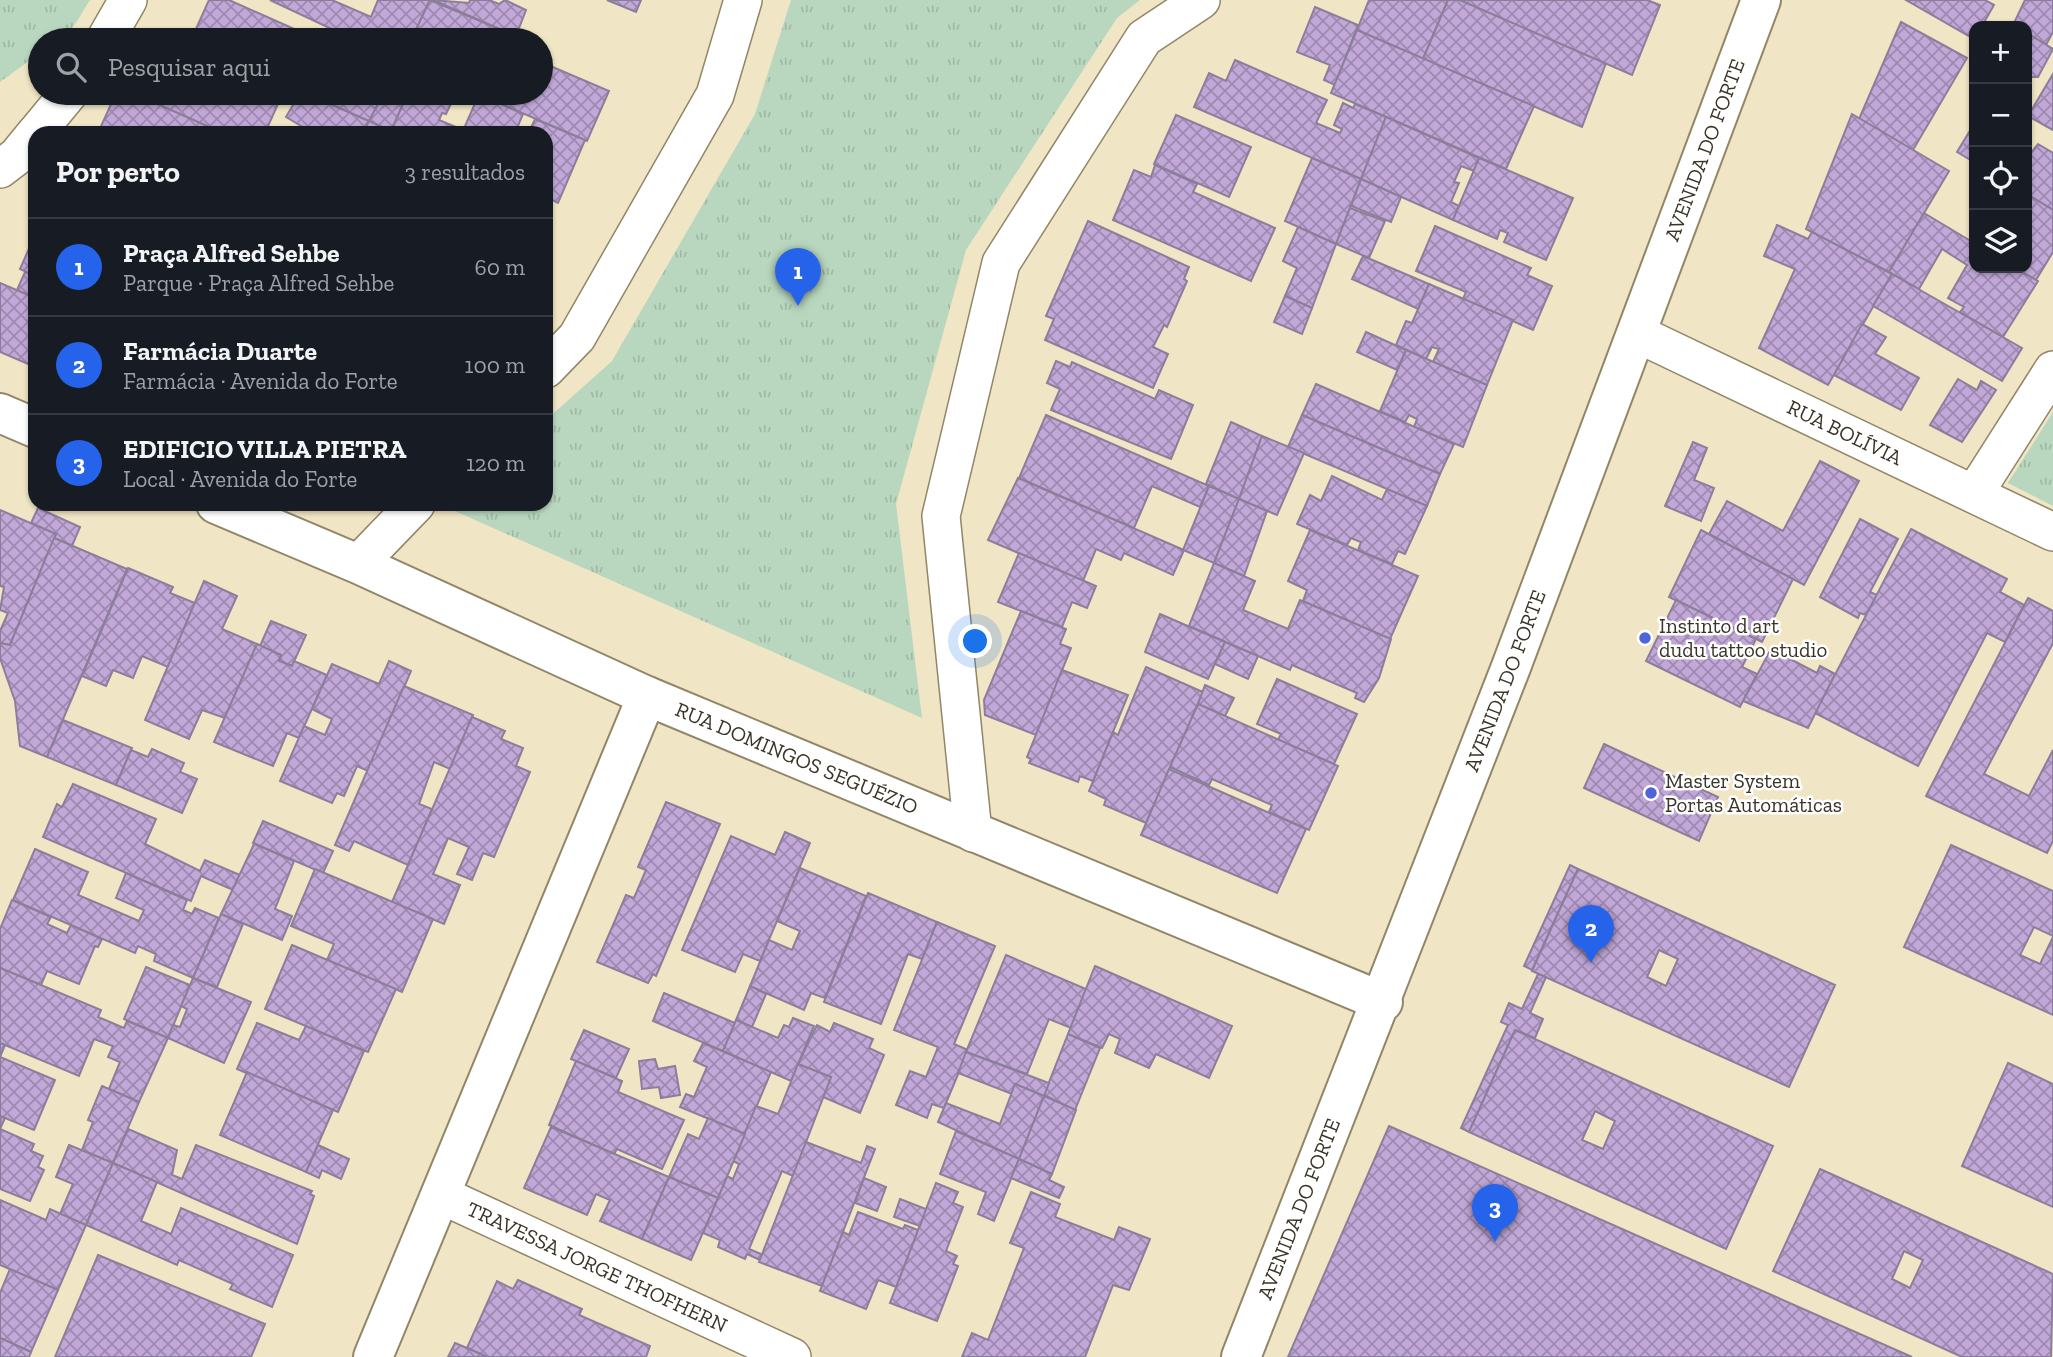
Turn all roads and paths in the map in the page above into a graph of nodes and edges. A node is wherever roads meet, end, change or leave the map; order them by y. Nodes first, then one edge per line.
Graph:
1 (128, 0) edge
2 (743, 0) edge
3 (1201, 0) edge
4 (1758, 1) edge
5 (113, 28) edge
6 (59, 105) edge
7 (42, 126) edge
8 (28, 143) edge
9 (0, 169) edge
10 (1638, 334) junction
11 (553, 362) edge
12 (2053, 370) edge
13 (0, 413) edge
14 (28, 425) edge
15 (1974, 494) junction
16 (233, 511) edge
17 (409, 511) edge
18 (2053, 532) edge
19 (358, 564) junction
20 (647, 696) junction
21 (973, 833) junction
22 (1383, 1002) junction
23 (441, 1195) junction
24 (373, 1357) edge
25 (792, 1357) edge
26 (1241, 1357) edge

1 - 5 street
2 - 11 street
3 - 21 street
4 - 10 street, AVENIDA DO FORTE
6 - 7 street
8 - 9 street
10 - 15 street, RUA BOLÍVIA
10 - 22 street, AVENIDA DO FORTE
12 - 15 street
13 - 14 street
15 - 18 street, RUA BOLÍVIA
16 - 19 street, RUA DOMINGOS SEGUÉZIO
17 - 19 street
19 - 20 street, RUA DOMINGOS SEGUÉZIO
20 - 21 street, RUA DOMINGOS SEGUÉZIO
20 - 23 street
21 - 22 street, RUA DOMINGOS SEGUÉZIO
22 - 26 street, AVENIDA DO FORTE
23 - 24 street
23 - 25 street, TRAVESSA JORGE THOFHERN

